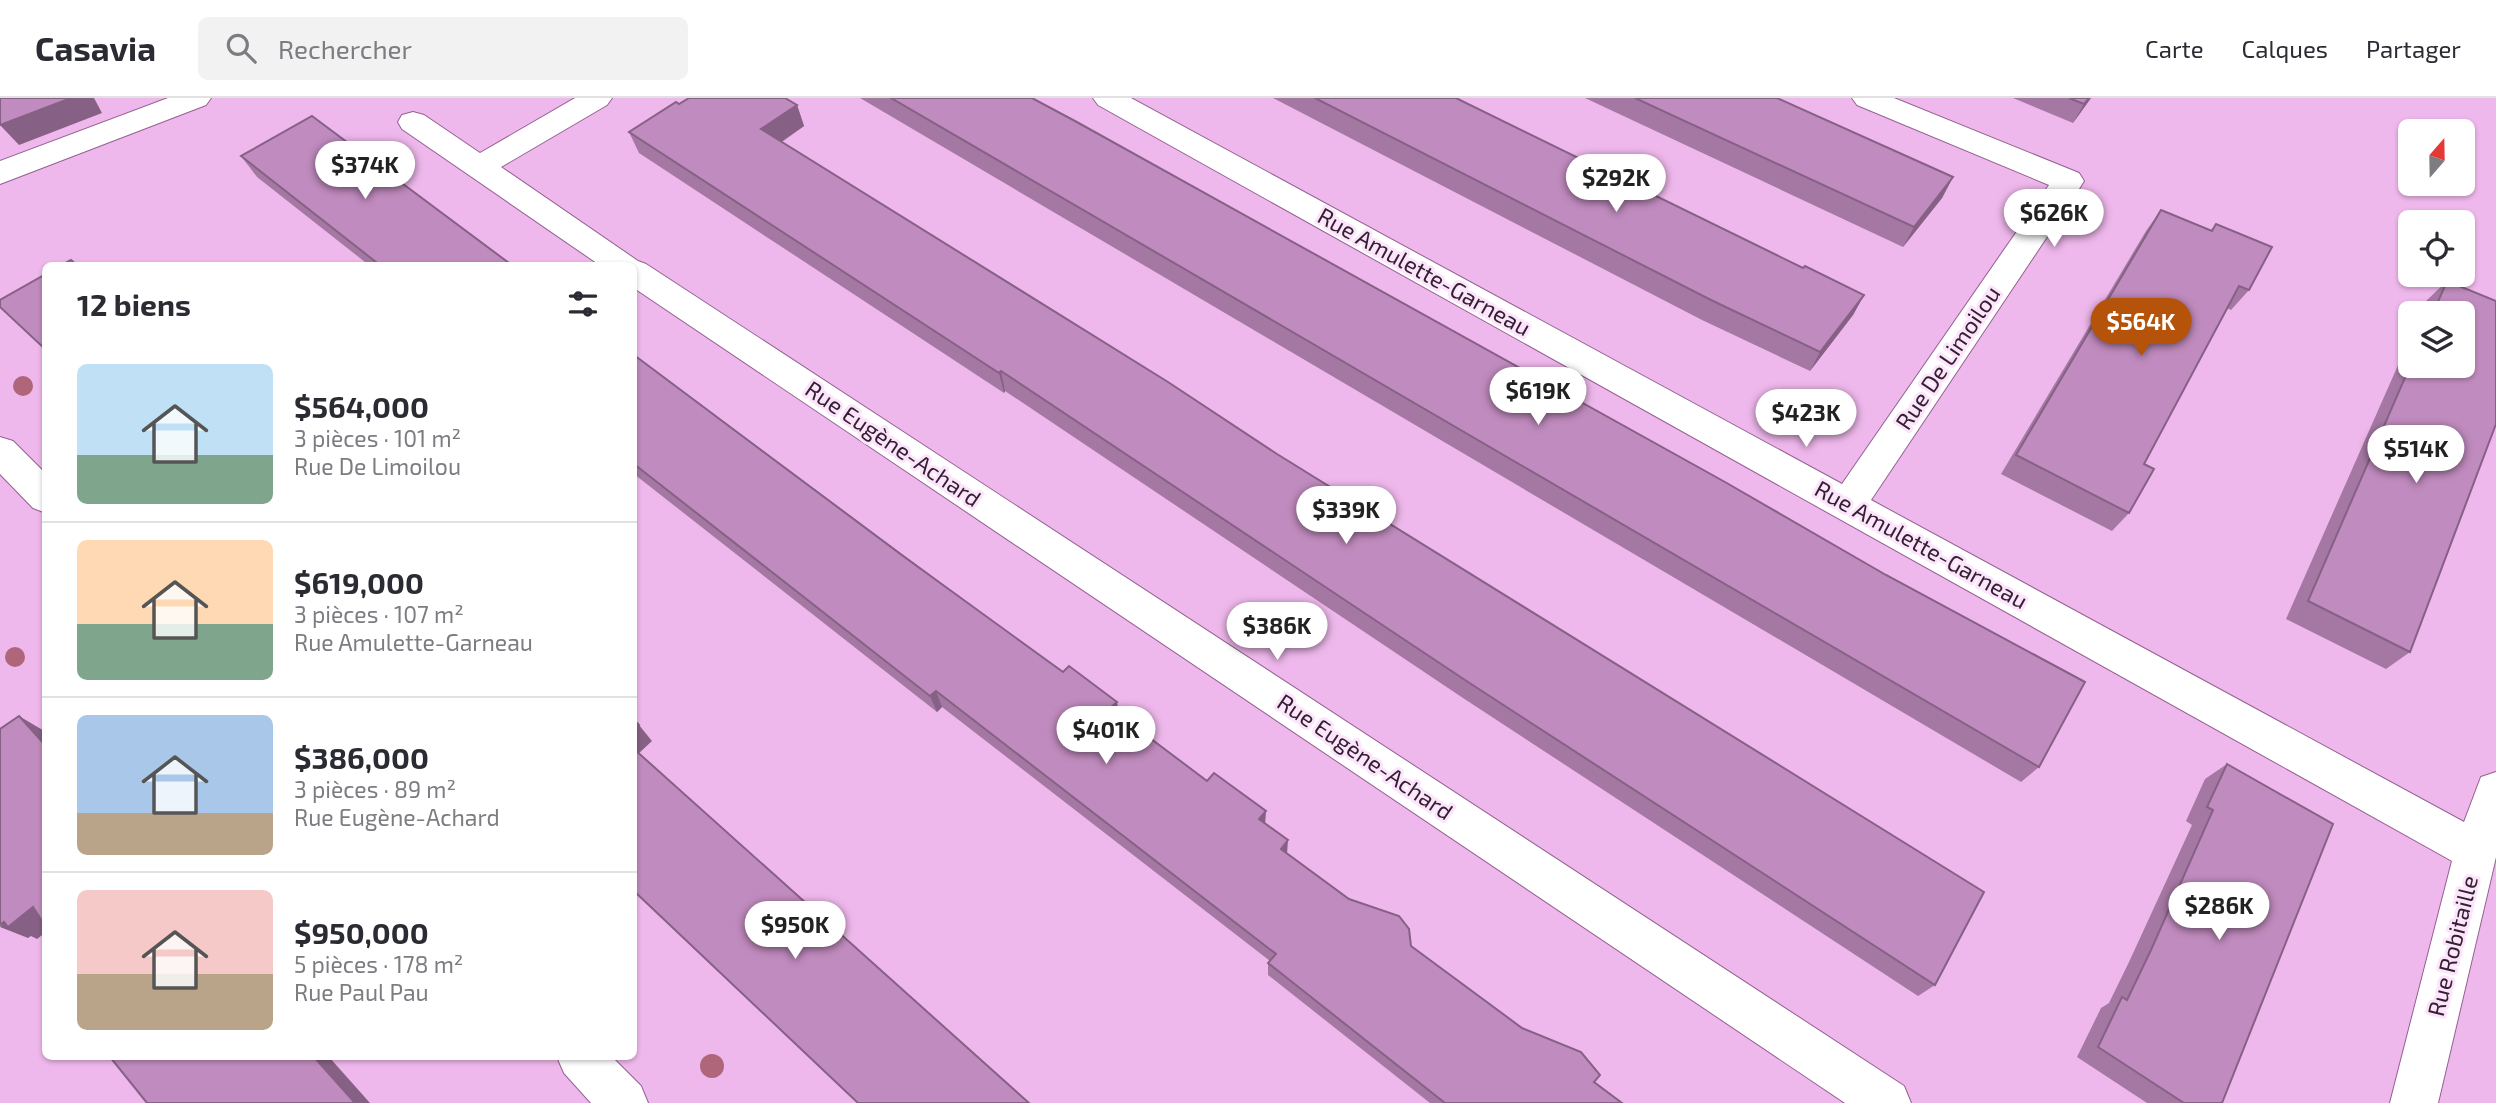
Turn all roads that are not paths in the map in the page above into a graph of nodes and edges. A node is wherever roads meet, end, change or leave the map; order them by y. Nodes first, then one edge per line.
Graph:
1 (196, 98) edge
2 (597, 98) edge
3 (1108, 98) edge
4 (1867, 98) edge
5 (413, 122) dead end
6 (477, 169) junction
7 (0, 173) edge
8 (618, 262) edge
9 (637, 274) edge
10 (0, 451) edge
11 (42, 494) edge
12 (1847, 505) junction
13 (2496, 791) edge
14 (2476, 851) junction
15 (583, 1060) edge
16 (624, 1103) edge
17 (1887, 1103) edge
18 (2414, 1103) edge

1 - 7 street
2 - 6 street
3 - 12 street, Rue Amulette-Garneau
4 - 12 street, Rue De Limoilou
5 - 6 street
6 - 8 street
9 - 17 street, Rue Eugène-Achard
10 - 11 street
12 - 14 street, Rue Amulette-Garneau
13 - 14 street, Rue Robitaille
14 - 18 street, Rue Robitaille
15 - 16 street

